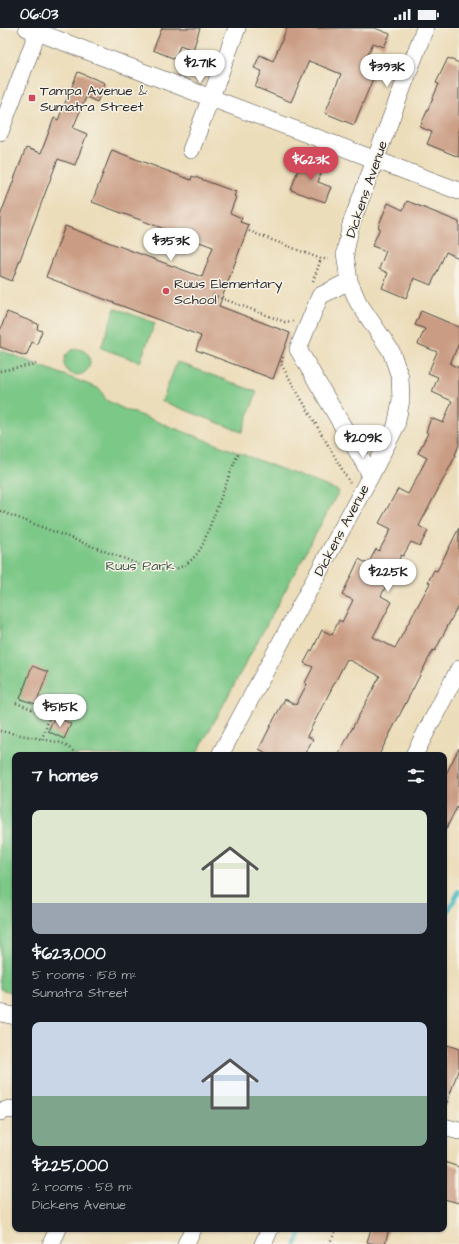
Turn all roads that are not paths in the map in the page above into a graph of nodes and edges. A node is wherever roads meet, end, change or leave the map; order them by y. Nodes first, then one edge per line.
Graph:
1 (237, 28) edge
2 (425, 28) edge
3 (34, 29) edge
4 (210, 98) junction
5 (0, 132) edge
6 (191, 150) dead end
7 (375, 159) junction
8 (459, 191) edge
9 (350, 281) junction
10 (371, 475) junction
11 (459, 669) edge
12 (222, 752) edge
13 (416, 752) edge
14 (0, 1013) edge
15 (12, 1015) edge
16 (12, 1110) edge
17 (0, 1112) edge
18 (447, 1128) edge
19 (459, 1131) edge
20 (57, 1232) edge
21 (192, 1232) edge
22 (269, 1232) edge
23 (51, 1244) edge
24 (186, 1244) edge
25 (263, 1244) edge

1 - 4 street
2 - 7 street, Dickens Avenue
3 - 4 street
3 - 5 street
4 - 6 street
4 - 7 street
7 - 8 street
7 - 9 street, Dickens Avenue
9 - 10 street, Dickens Avenue
9 - 10 street
10 - 12 street, Dickens Avenue
11 - 13 street
14 - 15 street
16 - 17 street
18 - 19 street
20 - 23 street
21 - 24 street
22 - 25 street

